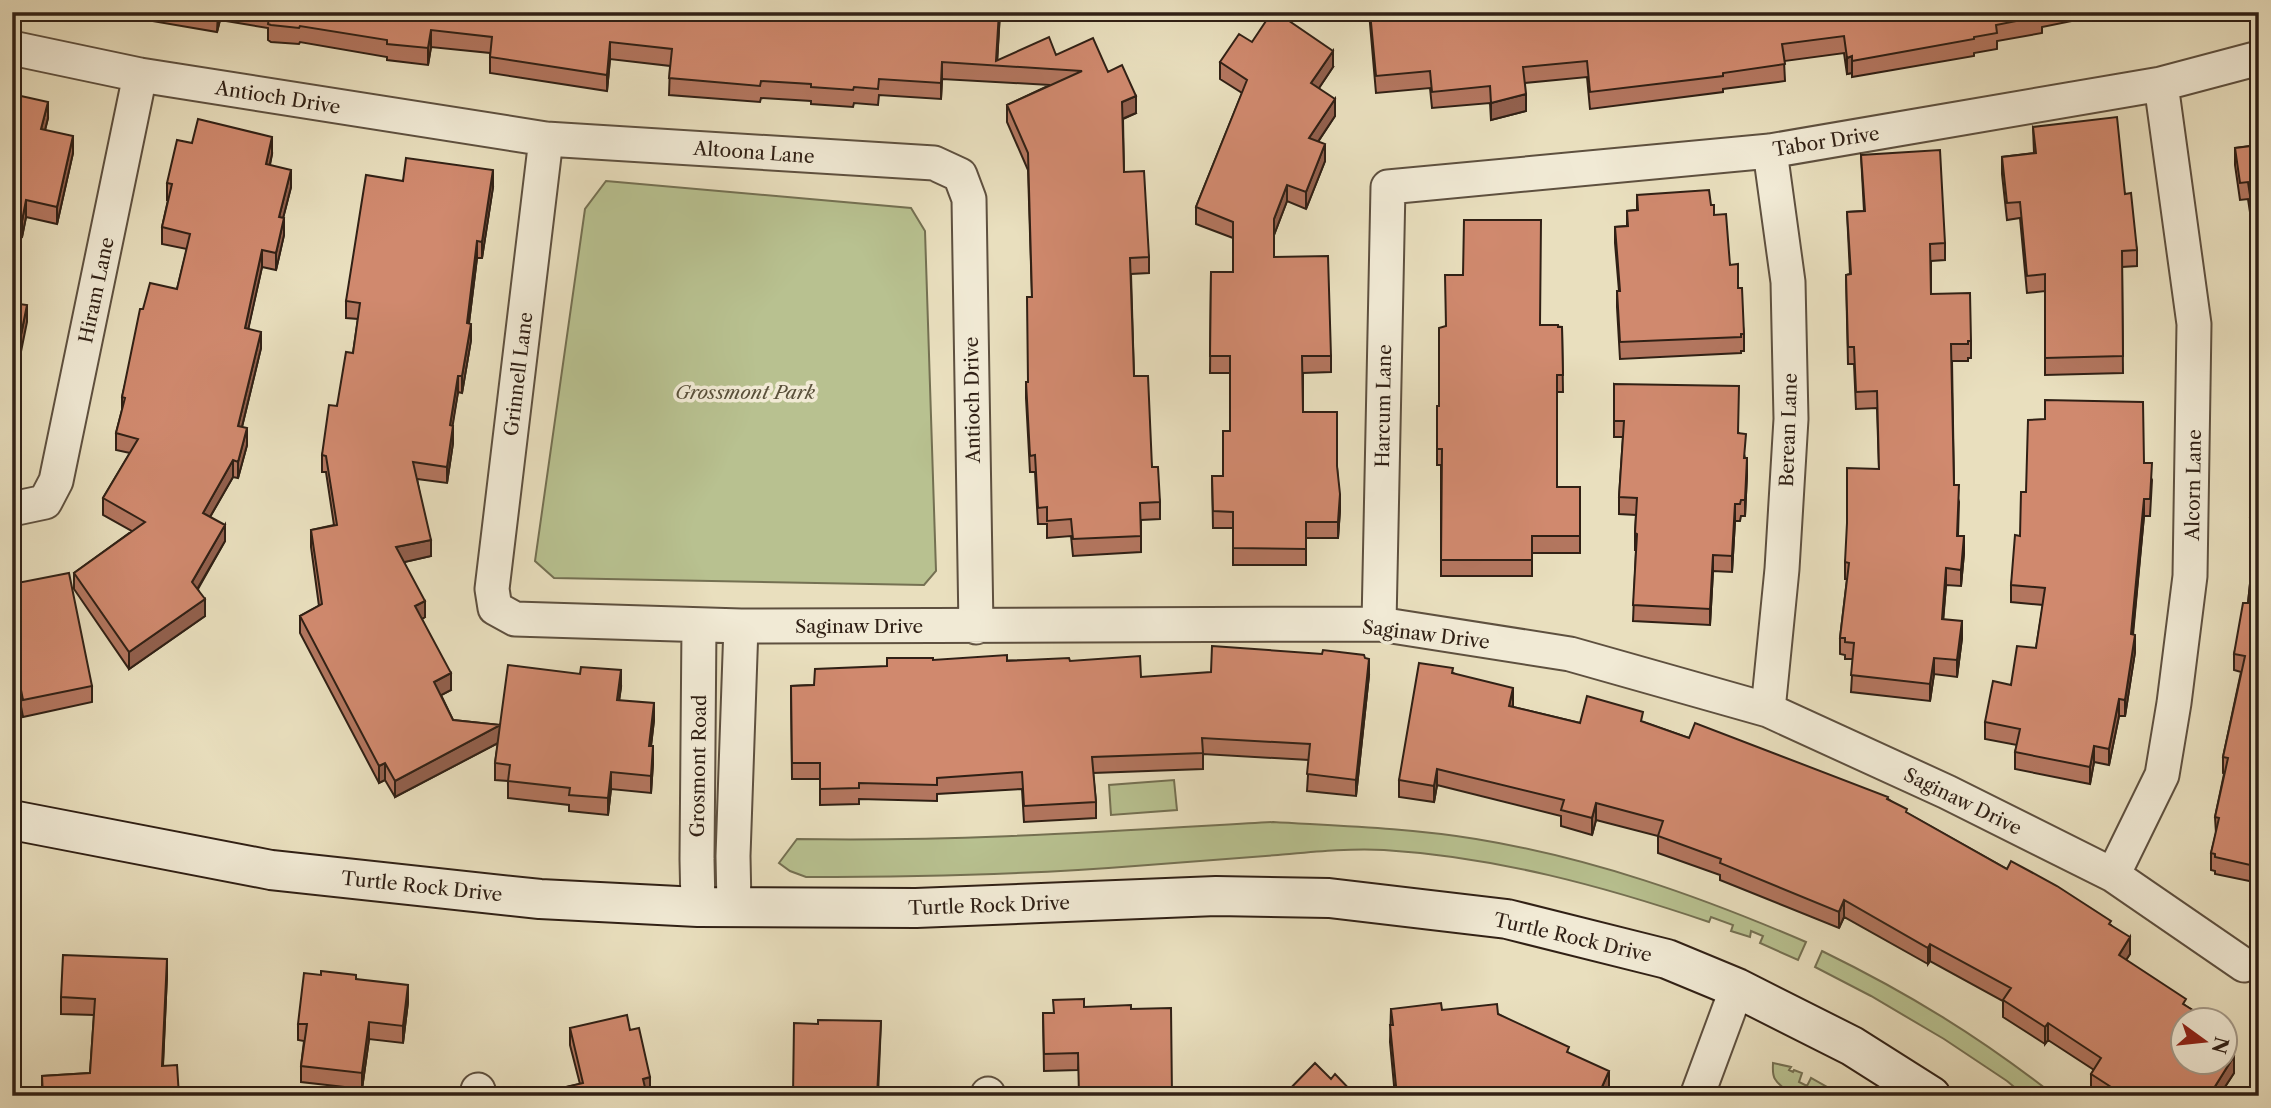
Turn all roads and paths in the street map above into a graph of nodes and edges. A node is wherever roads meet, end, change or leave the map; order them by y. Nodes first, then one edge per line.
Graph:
1 (12, 48) edge
2 (2259, 58) edge
3 (140, 75) junction
4 (2161, 85) junction
5 (546, 139) junction
6 (1770, 151) junction
7 (960, 175) joint
8 (1388, 187) joint
9 (12, 509) edge
10 (495, 608) joint
11 (1379, 624) junction
12 (699, 625) junction
13 (741, 626) junction
14 (976, 627) junction
15 (1768, 710) junction
16 (12, 820) edge
17 (2113, 875) junction
18 (716, 907) junction
19 (2244, 965) dead end
20 (1737, 988) junction
21 (1697, 1096) edge
22 (1931, 1096) edge

1 - 3 street, Antioch Drive
2 - 4 street, Tabor Drive
3 - 5 street, Antioch Drive
3 - 9 street, Hiram Lane
4 - 6 street, Tabor Drive
4 - 17 street, Alcorn Lane
5 - 7 street, Altoona Lane
5 - 10 street, Grinnell Lane
6 - 8 street, Tabor Drive
6 - 15 street, Berean Lane
7 - 14 street, Antioch Drive
8 - 11 street, Harcum Lane
10 - 12 street, Saginaw Drive
11 - 14 street, Saginaw Drive
11 - 15 street, Saginaw Drive
12 - 13 street, Saginaw Drive
12 - 18 street, Grosmont Road
13 - 14 street, Saginaw Drive
13 - 18 street, Grosmont Road
15 - 17 street, Saginaw Drive
16 - 18 street, Turtle Rock Drive
17 - 19 street, Saginaw Drive
18 - 20 street, Turtle Rock Drive
20 - 21 street
20 - 22 street, Turtle Rock Drive

